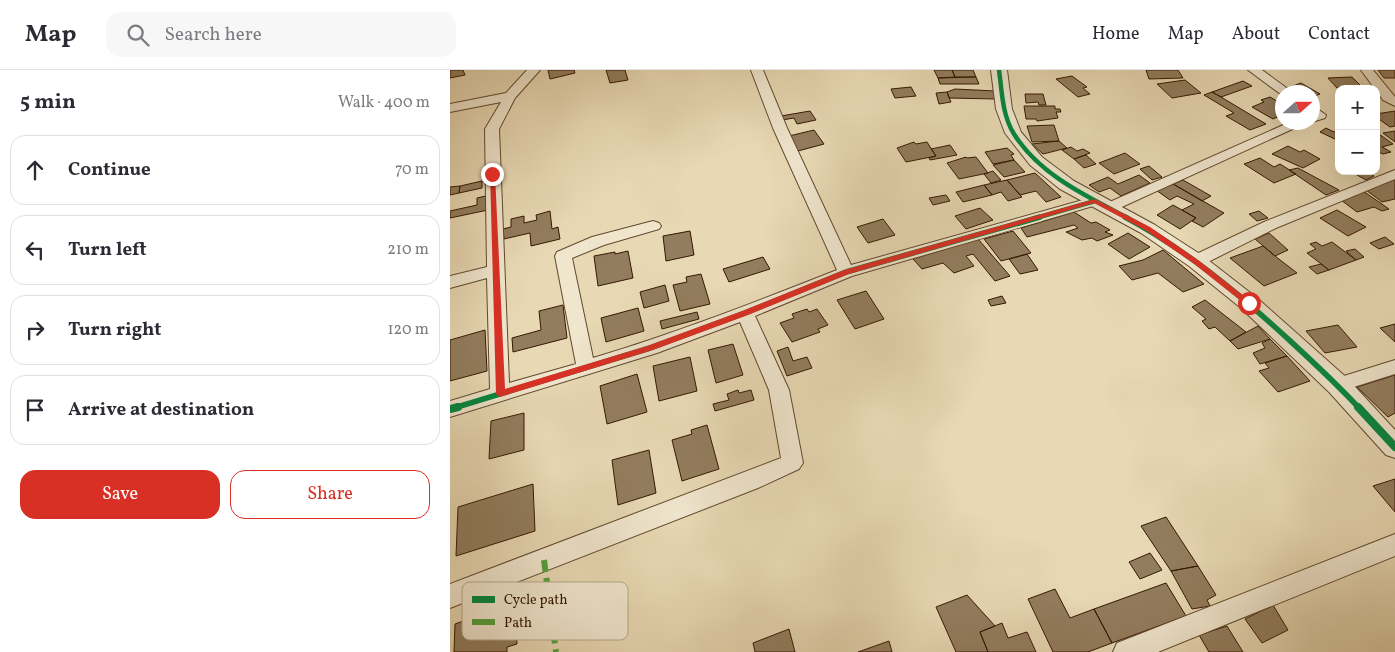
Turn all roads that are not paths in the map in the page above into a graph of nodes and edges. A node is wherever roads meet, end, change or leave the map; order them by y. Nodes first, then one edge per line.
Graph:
1 (534, 70) edge
2 (757, 70) edge
3 (999, 70) edge
4 (1254, 70) edge
5 (1367, 70) edge
6 (1276, 85) edge
7 (510, 96) junction
8 (1395, 102) edge
9 (450, 108) edge
10 (1283, 130) edge
11 (1395, 174) edge
12 (1101, 205) junction
13 (653, 226) dead end
14 (1196, 261) junction
15 (496, 270) junction
16 (846, 272) junction
17 (450, 282) edge
18 (745, 313) junction
19 (1395, 367) edge
20 (586, 368) junction
21 (1338, 385) junction
22 (500, 394) junction
23 (450, 409) edge
24 (1395, 447) edge
25 (1395, 545) edge
26 (487, 582) edge
27 (462, 591) edge
28 (450, 596) edge
29 (1126, 652) edge

1 - 7 street
2 - 16 street
3 - 12 street
4 - 6 street
5 - 8 street
7 - 9 street
7 - 15 street
10 - 12 street
11 - 14 street
12 - 14 street
12 - 16 street
13 - 20 street
14 - 21 street
15 - 17 street
15 - 22 street
16 - 18 street
18 - 20 street
18 - 26 street
19 - 21 street
20 - 22 street
21 - 24 street
22 - 23 street
25 - 29 street
27 - 28 street

